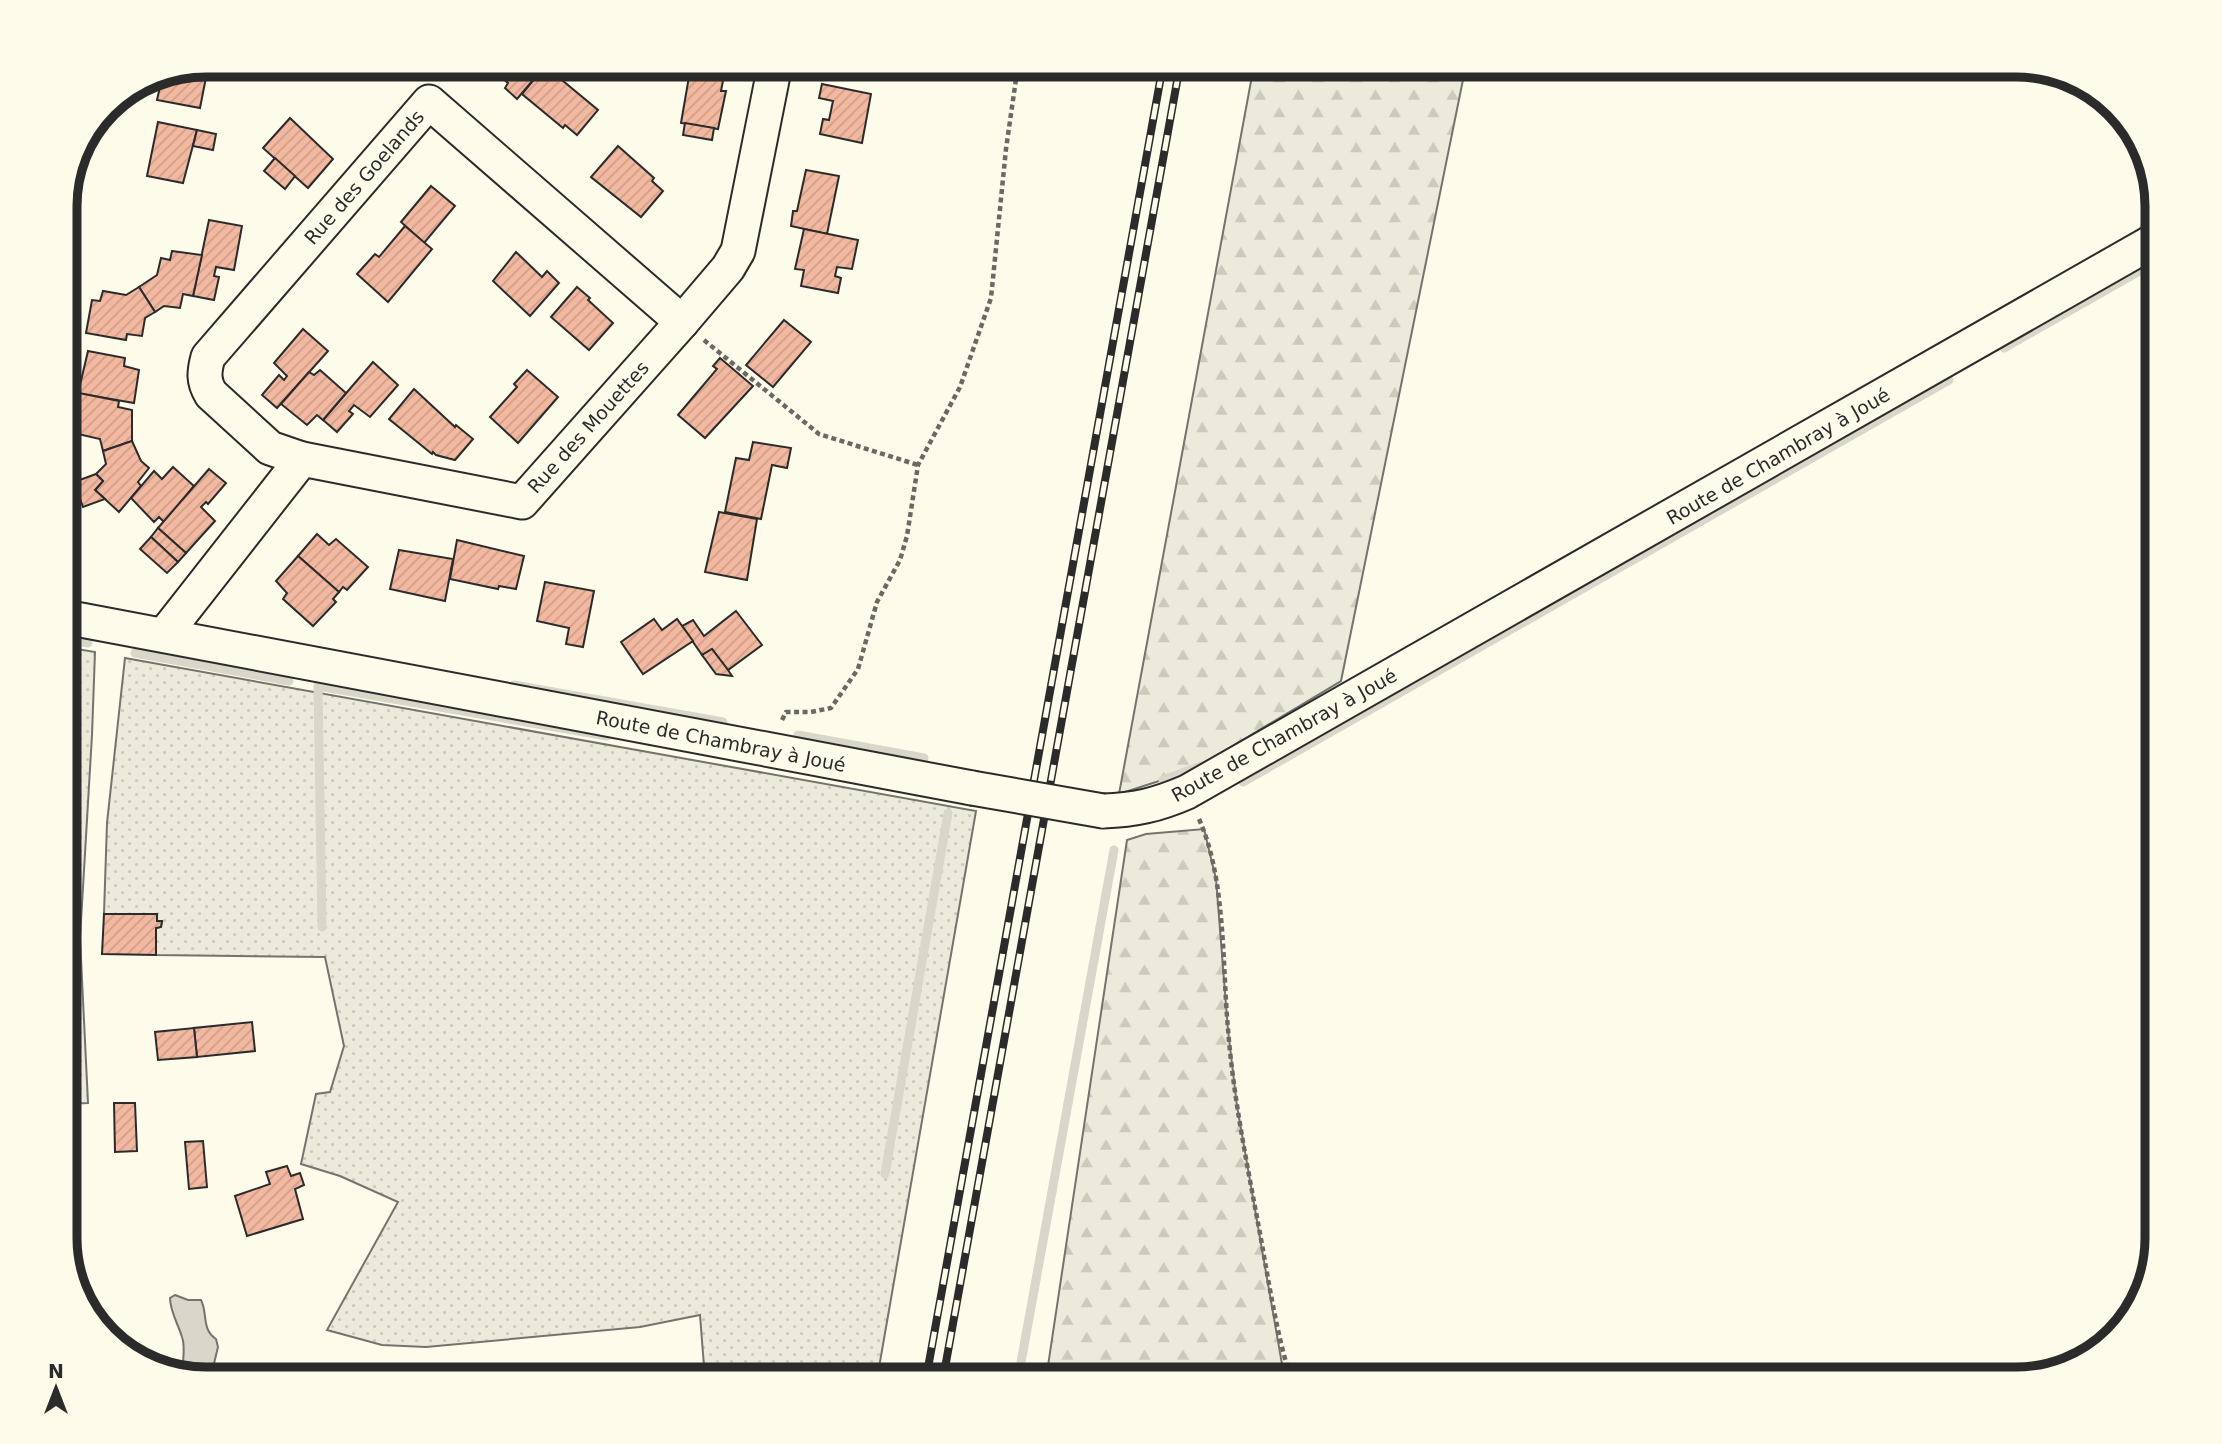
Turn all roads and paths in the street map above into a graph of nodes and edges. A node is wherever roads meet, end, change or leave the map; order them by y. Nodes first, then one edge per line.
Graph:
1 (773, 77) edge
2 (1016, 77) edge
3 (2145, 246) edge
4 (682, 322) junction
5 (302, 459) junction
6 (918, 466) junction
7 (77, 619) edge
8 (164, 635) junction
9 (770, 750) junction
10 (1187, 792) junction
11 (1288, 1367) edge

1 - 4 street, Rue des Mouettes
2 - 6 path
3 - 10 street, Route de Chambray à Joué
4 - 5 street, Rue des Mouettes
4 - 5 street, Rue des Goelands
4 - 6 path
5 - 8 street
6 - 9 path
7 - 8 street, Route de Chambray à Joué
8 - 9 street, Route de Chambray à Joué
9 - 10 street, Route de Chambray à Joué, bridge
10 - 11 path

